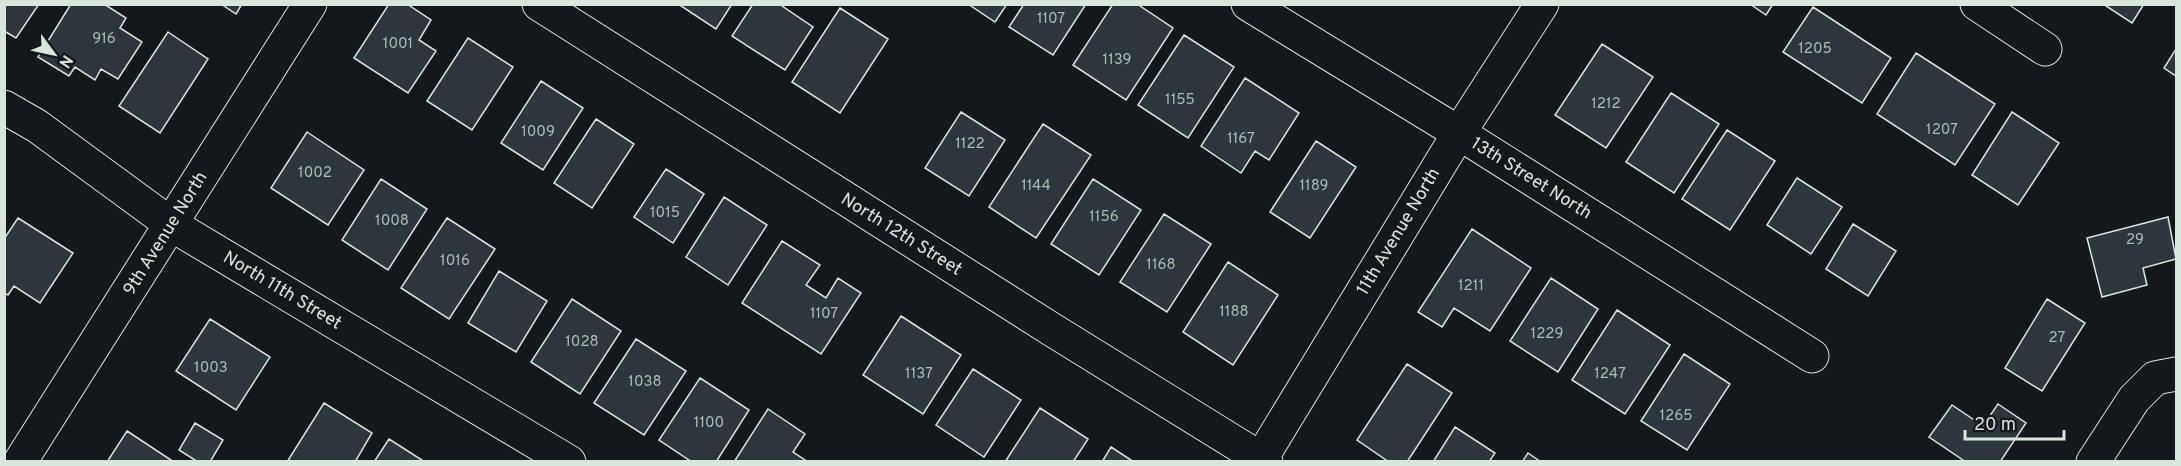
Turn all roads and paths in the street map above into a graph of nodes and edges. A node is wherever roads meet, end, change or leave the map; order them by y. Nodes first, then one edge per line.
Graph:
1 (310, 4) edge
2 (539, 4) edge
3 (1248, 4) edge
4 (1542, 4) edge
5 (1977, 4) edge
6 (2045, 49) dead end
7 (4, 107) edge
8 (1459, 134) junction
9 (172, 225) junction
10 (1812, 356) dead end
11 (2176, 374) edge
12 (1262, 460) edge
13 (20, 462) edge
14 (569, 462) edge
15 (2093, 462) edge

1 - 9 street, 9th Avenue North
2 - 12 street, North 12th Street
3 - 8 street, 13th Street North
4 - 8 street, 11th Avenue North
5 - 6 street
7 - 9 street, North 11th Street
8 - 10 street, 13th Street North
8 - 12 street, 11th Avenue North
9 - 13 street, 9th Avenue North
9 - 14 street, North 11th Street
11 - 15 street

